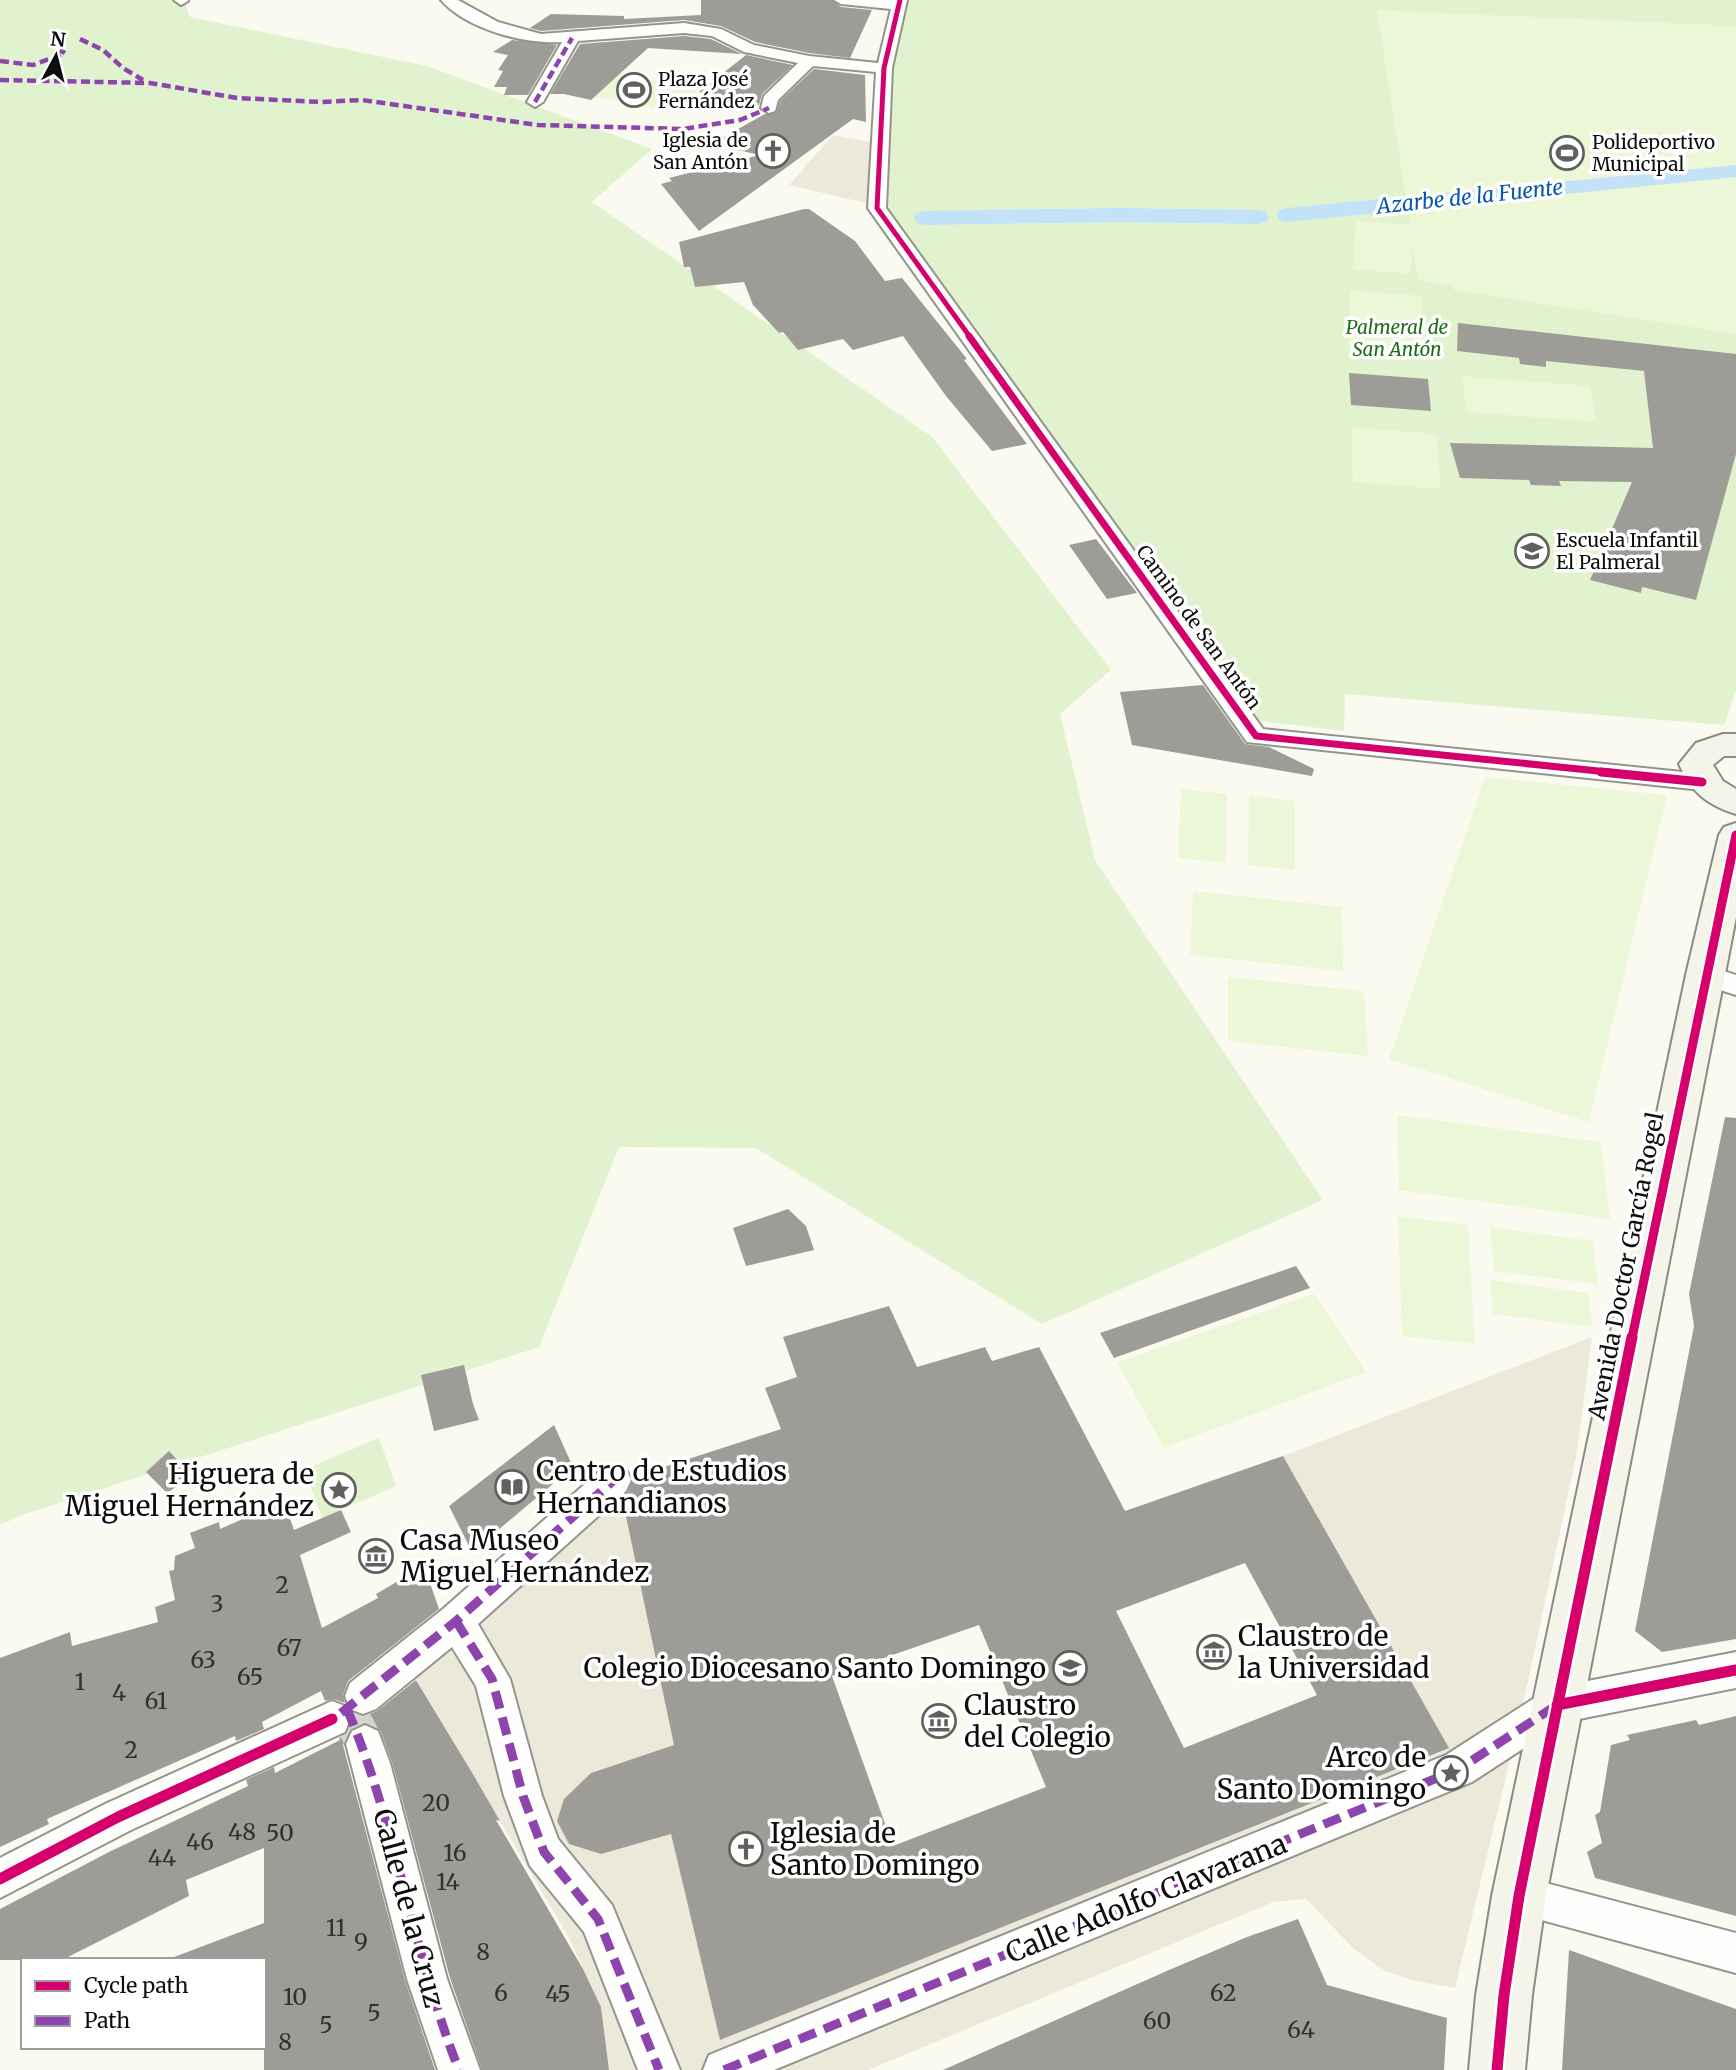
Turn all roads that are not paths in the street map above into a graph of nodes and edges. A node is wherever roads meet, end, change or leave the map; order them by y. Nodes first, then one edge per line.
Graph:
1 (448, 0) edge
2 (841, 0) edge
3 (899, 2) edge
4 (572, 38) junction
5 (809, 61) junction
6 (884, 68) junction
7 (534, 102) dead end
8 (769, 108) dead end
9 (1736, 745) edge
10 (1702, 782) junction
11 (1736, 802) edge
12 (1736, 835) edge
13 (1720, 980) edge
14 (614, 1480) dead end
15 (456, 1621) junction
16 (1736, 1670) edge
17 (363, 1696) dead end
18 (1557, 1705) junction
19 (332, 1719) dead end
20 (365, 1744) tunnel mouth
21 (0, 1879) edge
22 (1519, 1896) junction
23 (1736, 1953) edge
24 (459, 2070) edge
25 (659, 2070) edge
26 (724, 2070) edge
27 (1497, 2070) edge

1 - 4 street
2 - 3 street
3 - 6 street
4 - 5 street
4 - 7 street
5 - 6 street
5 - 8 street
6 - 10 street, Camino de San Antón
9 - 10 street
10 - 11 street
12 - 13 street, Avenida Doctor García Rogel
13 - 18 street, Avenida Doctor García Rogel
14 - 15 street
15 - 17 street
15 - 25 street
16 - 18 street
18 - 22 street, Avenida Doctor García Rogel
18 - 26 street, Calle Adolfo Clavarana
19 - 21 street
20 - 24 street, Calle de la Cruz
22 - 23 street
22 - 27 street, Avenida Doctor García Rogel

